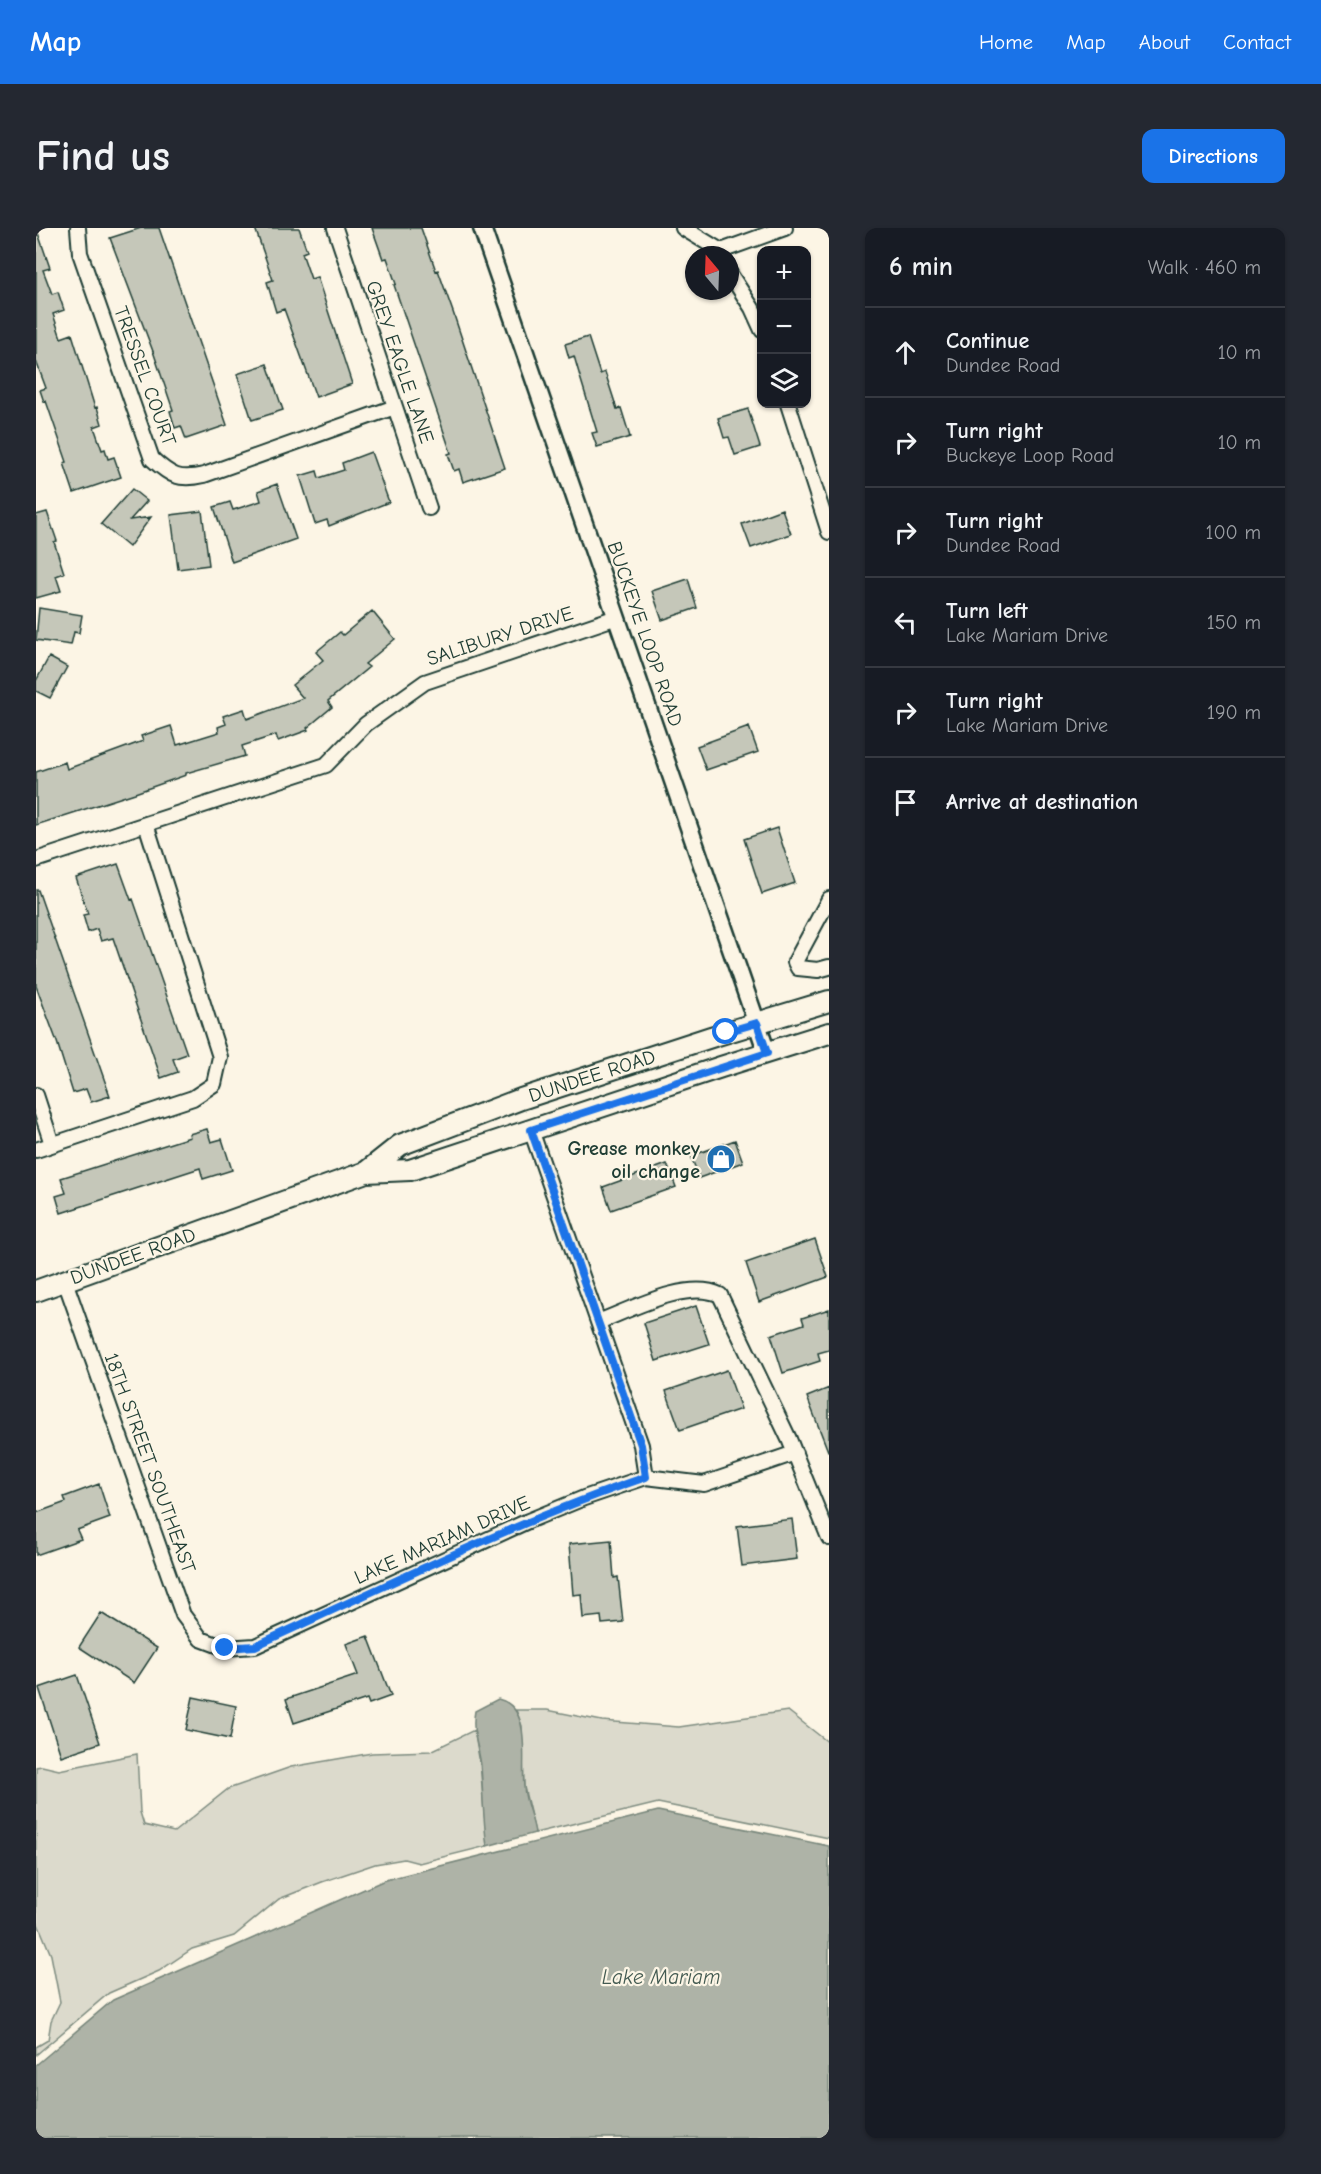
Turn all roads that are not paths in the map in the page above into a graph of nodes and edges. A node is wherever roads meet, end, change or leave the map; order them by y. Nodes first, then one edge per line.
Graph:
1 (78, 228) edge
2 (334, 228) edge
3 (482, 228) edge
4 (683, 228) edge
5 (785, 228) edge
6 (711, 246) edge
7 (739, 246) edge
8 (739, 288) edge
9 (757, 319) edge
10 (395, 407) junction
11 (789, 408) edge
12 (429, 508) dead end
13 (829, 532) edge
14 (617, 617) junction
15 (146, 824) junction
16 (36, 860) edge
17 (829, 899) edge
18 (829, 967) edge
19 (829, 1001) edge
20 (757, 1023) junction
21 (829, 1033) edge
22 (767, 1053) junction
23 (36, 1095) edge
24 (531, 1130) junction
25 (52, 1144) junction
26 (36, 1150) edge
27 (366, 1172) junction
28 (65, 1281) junction
29 (36, 1291) edge
30 (598, 1322) junction
31 (795, 1453) junction
32 (646, 1477) junction
33 (829, 1538) edge
34 (215, 1644) joint

1 - 10 street, TRESSEL COURT
2 - 10 street, GREY EAGLE LANE
3 - 14 street, BUCKEYE LOOP ROAD
4 - 6 street
5 - 7 street
8 - 9 street
10 - 12 street, GREY EAGLE LANE
11 - 13 street
14 - 15 street, SALIBURY DRIVE
14 - 20 street, BUCKEYE LOOP ROAD
15 - 16 street, SALIBURY DRIVE
15 - 25 street
17 - 18 street
19 - 20 main road, DUNDEE ROAD
20 - 22 street, BUCKEYE LOOP ROAD
20 - 27 main road, DUNDEE ROAD
21 - 22 main road, DUNDEE ROAD
22 - 24 main road, DUNDEE ROAD
23 - 25 street
24 - 27 main road, DUNDEE ROAD
24 - 30 street
25 - 26 street
27 - 28 main road, DUNDEE ROAD
28 - 29 main road, DUNDEE ROAD
28 - 34 street, 18TH STREET SOUTHEAST
30 - 31 street
30 - 32 street
31 - 32 street
31 - 33 street
32 - 34 street, LAKE MARIAM DRIVE

